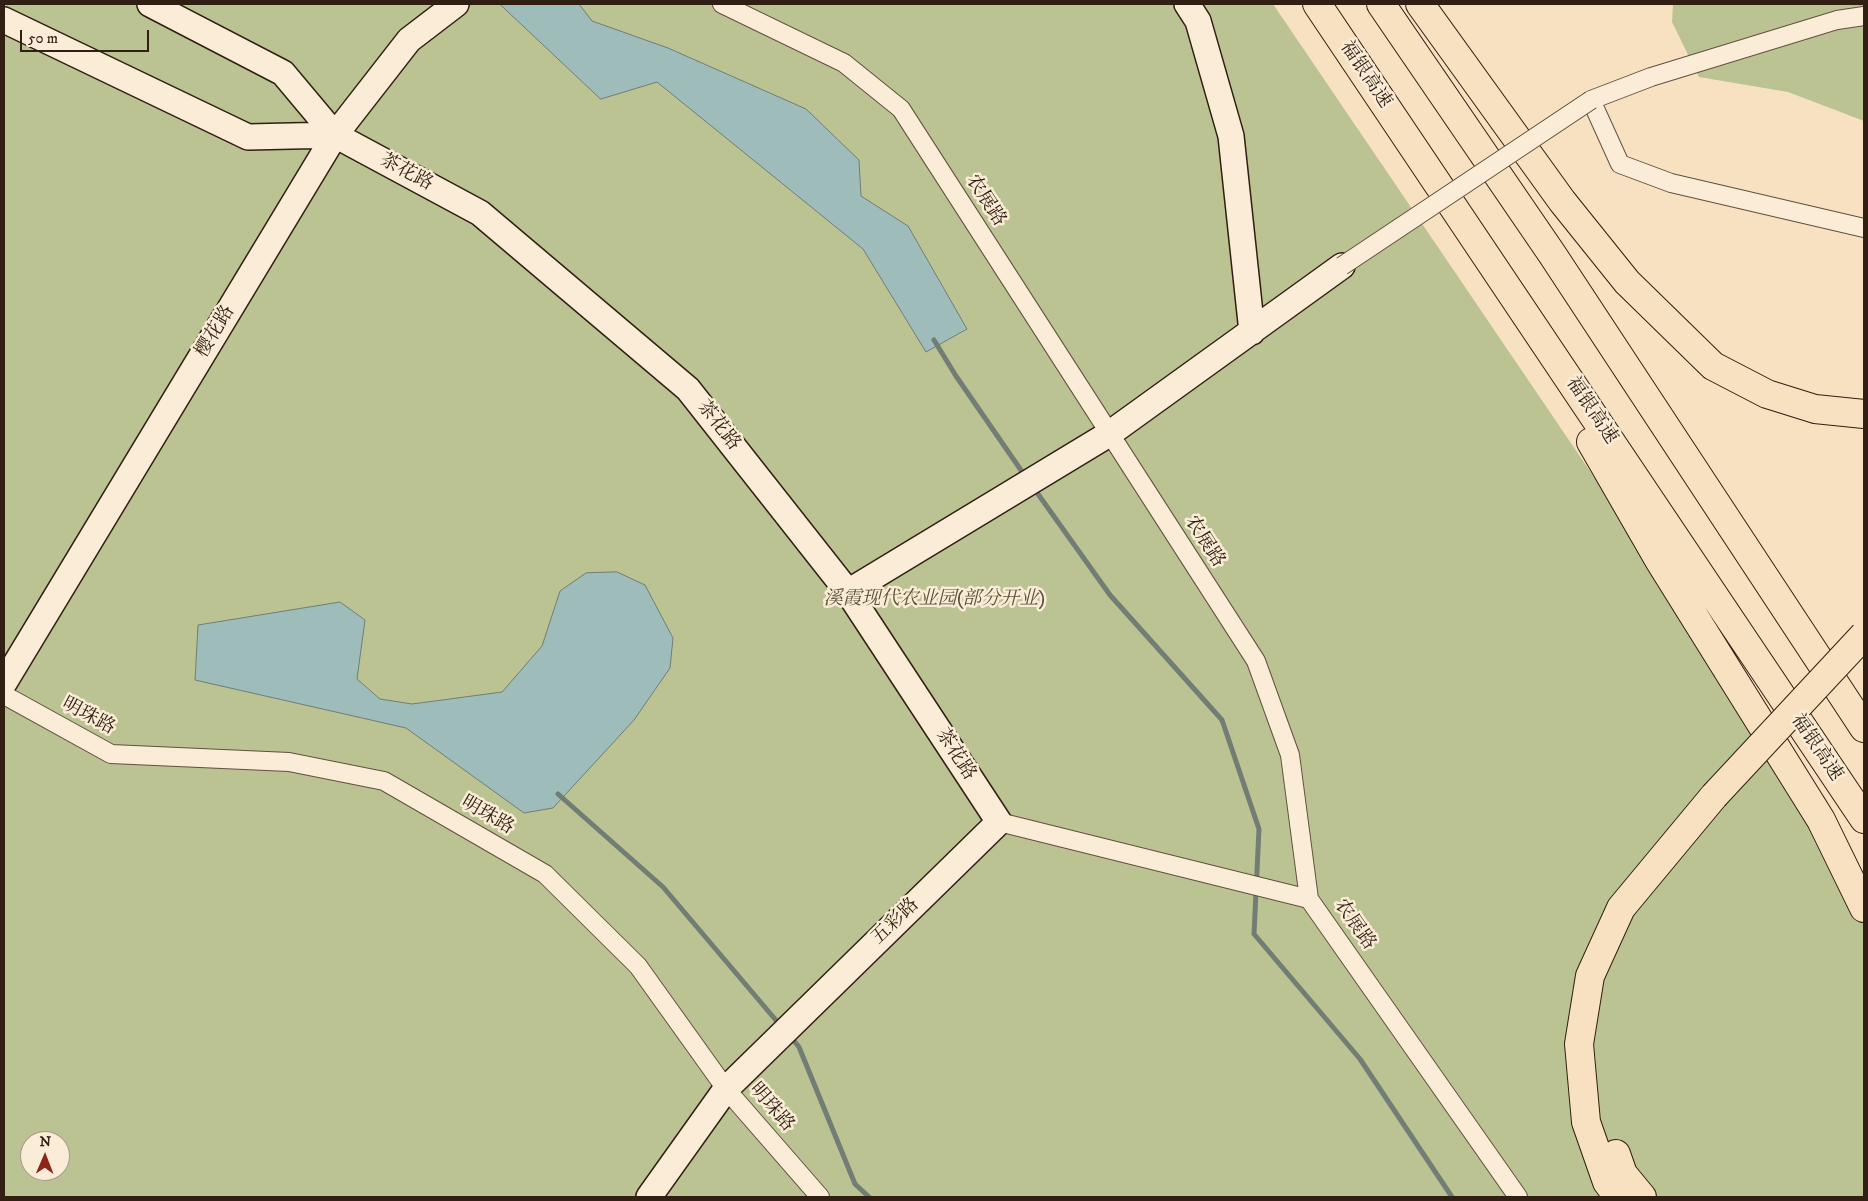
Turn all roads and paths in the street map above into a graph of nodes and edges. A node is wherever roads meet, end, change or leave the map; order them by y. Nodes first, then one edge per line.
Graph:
1 (150, 4) edge
2 (456, 4) edge
3 (722, 4) edge
4 (1187, 4) edge
5 (1317, 4) edge
6 (1382, 4) edge
7 (1420, 4) edge
8 (1864, 16) edge
9 (4, 20) edge
10 (1591, 100) junction
11 (335, 135) junction
12 (1864, 228) edge
13 (1471, 233) junction
14 (1342, 266) joint
15 (1252, 332) junction
16 (1864, 414) edge
17 (1109, 434) junction
18 (848, 592) junction
19 (1864, 635) edge
20 (1864, 661) edge
21 (4, 683) edge
22 (4, 695) edge
23 (1864, 728) edge
24 (1720, 802) junction
25 (1864, 819) edge
26 (999, 822) junction
27 (1309, 899) junction
28 (1864, 908) edge
29 (726, 1089) junction
30 (649, 1197) edge
31 (820, 1197) edge
32 (1518, 1197) edge
33 (1618, 1197) edge
34 (1642, 1197) edge

1 - 11 street
2 - 11 street, 樱花路
3 - 17 street, 农展路
4 - 15 street
5 - 13 highway, 福银高速
6 - 23 highway
7 - 16 highway
8 - 10 street
9 - 11 street
10 - 12 street
10 - 14 street, bridge
11 - 18 street, 茶花路
11 - 21 street, 樱花路
13 - 25 highway, 福银高速
13 - 28 highway
14 - 15 street
15 - 17 street
17 - 18 street
17 - 27 street, 农展路
18 - 26 street, 茶花路
19 - 24 highway, bridge
20 - 24 highway
22 - 29 street, 明珠路
24 - 33 highway
24 - 34 highway
26 - 27 street
26 - 29 street, 五彩路
27 - 32 street, 农展路
29 - 30 street, 五彩路
29 - 31 street, 明珠路

